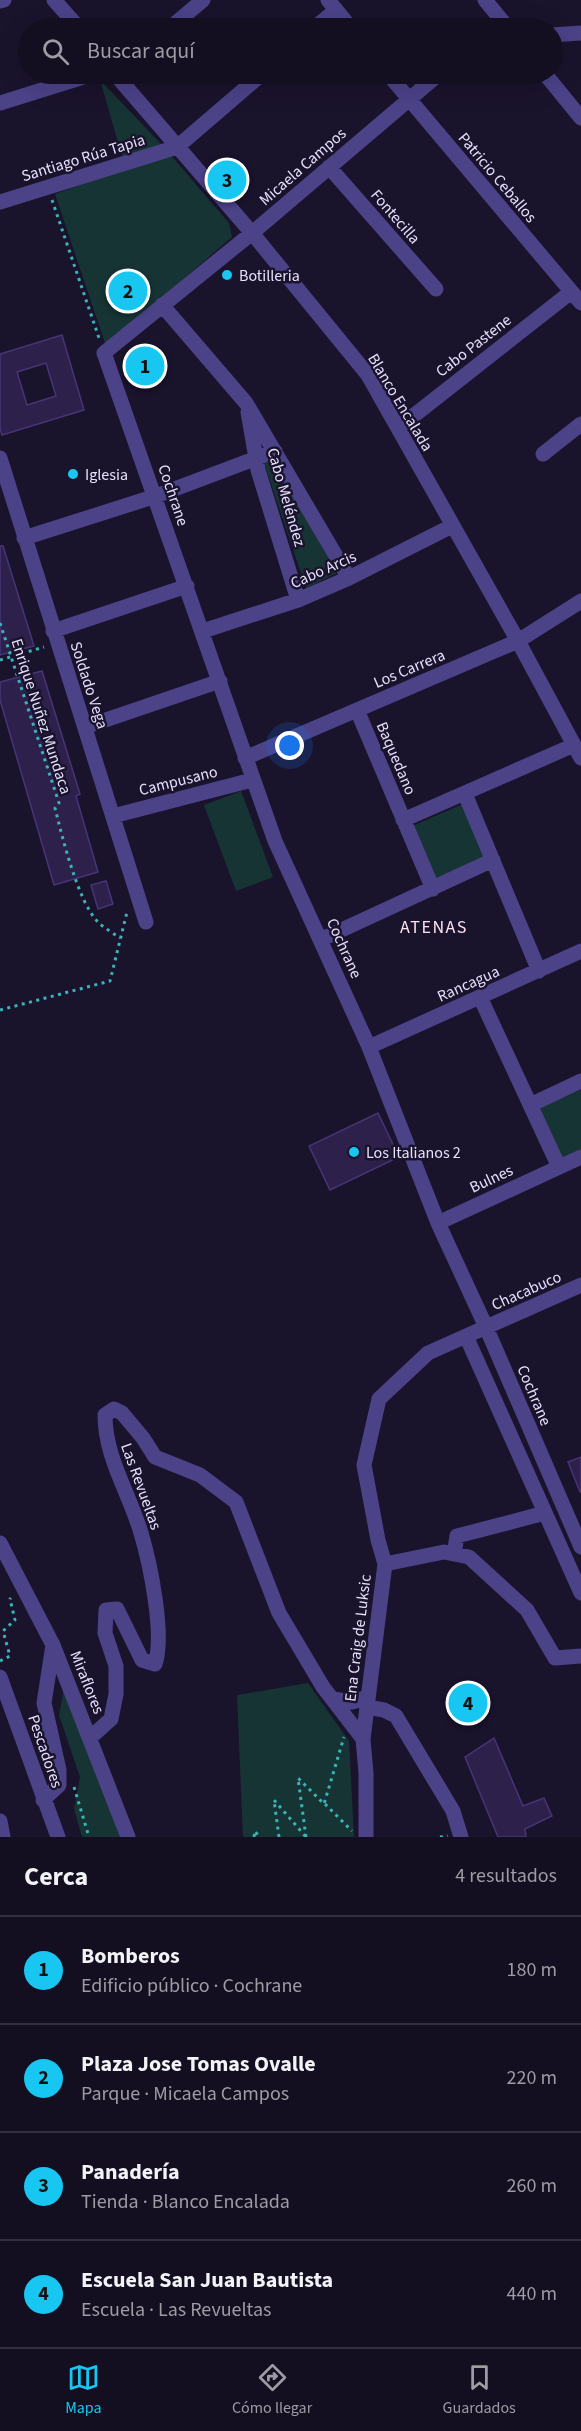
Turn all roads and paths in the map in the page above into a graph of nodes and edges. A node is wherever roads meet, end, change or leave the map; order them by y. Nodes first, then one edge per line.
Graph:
1 (4, 0) edge
2 (54, 0) edge
3 (203, 0) edge
4 (484, 0) edge
5 (0, 1) edge
6 (332, 5) edge
7 (70, 18) edge
8 (182, 18) edge
9 (322, 18) edge
10 (343, 18) edge
11 (496, 18) edge
12 (581, 33) edge
13 (563, 34) edge
14 (61, 84) edge
15 (124, 84) edge
16 (250, 84) edge
17 (396, 84) edge
18 (426, 84) edge
19 (553, 84) edge
20 (408, 98) junction
21 (0, 103) edge
22 (581, 118) edge
23 (177, 147) junction
24 (329, 167) junction
25 (47, 187) junction
26 (0, 202) edge
27 (252, 233) junction
28 (436, 289) dead end
29 (576, 297) edge
30 (162, 305) junction
31 (104, 353) junction
32 (246, 403) junction
33 (581, 424) edge
34 (398, 428) junction
35 (275, 451) junction
36 (543, 454) dead end
37 (0, 458) edge
38 (256, 459) junction
39 (156, 496) junction
40 (452, 526) junction
41 (24, 538) junction
42 (349, 578) junction
43 (187, 586) junction
44 (298, 600) junction
45 (581, 601) edge
46 (0, 623) edge
47 (203, 631) junction
48 (55, 637) junction
49 (518, 641) junction
50 (11, 657) junction
51 (0, 660) edge
52 (220, 681) junction
53 (357, 710) junction
54 (85, 727) junction
55 (577, 751) edge
56 (245, 758) junction
57 (252, 780) junction
58 (465, 794) junction
59 (113, 816) junction
60 (403, 820) junction
61 (493, 860) junction
62 (134, 884) junction
63 (433, 889) junction
64 (146, 922) dead end
65 (120, 938) junction
66 (321, 939) junction
67 (581, 951) edge
68 (539, 971) junction
69 (480, 997) junction
70 (0, 1010) edge
71 (369, 1047) junction
72 (581, 1081) edge
73 (530, 1105) junction
74 (581, 1157) edge
75 (559, 1167) junction
76 (438, 1223) junction
77 (581, 1285) edge
78 (486, 1327) junction
79 (466, 1336) junction
80 (545, 1512) junction
81 (1, 1542) edge
82 (581, 1547) edge
83 (454, 1554) junction
84 (384, 1564) junction
85 (24, 1587) junction
86 (581, 1593) edge
87 (53, 1645) junction
88 (581, 1656) edge
89 (0, 1661) edge
90 (0, 1677) edge
91 (333, 1700) junction
92 (367, 1702) junction
93 (349, 1721) junction
94 (91, 1737) junction
95 (363, 1739) junction
96 (43, 1800) junction
97 (324, 1804) junction
98 (0, 1821) edge
99 (3, 1837) edge
100 (58, 1837) edge
101 (128, 1837) edge
102 (254, 1837) edge
103 (259, 1837) edge
104 (279, 1837) edge
105 (306, 1837) edge
106 (357, 1837) edge
107 (366, 1837) edge
108 (461, 1837) edge

1 - 5 street
2 - 7 street
3 - 8 street
4 - 11 street
6 - 9 street
6 - 10 street
12 - 13 street
14 - 21 street
15 - 23 street, Blanco Encalada
16 - 23 street
17 - 20 street, Patricio Ceballos
18 - 20 street, Micaela Campos
19 - 22 street
20 - 24 street, Micaela Campos
20 - 29 street, Patricio Ceballos
23 - 25 street, Santiago Rúa Tapia
23 - 27 street, Blanco Encalada
24 - 27 street, Micaela Campos
24 - 28 street, Fontecilla
25 - 26 street, Santiago Rúa Tapia
25 - 31 path
27 - 30 street, Micaela Campos
27 - 34 street, Blanco Encalada
29 - 34 street, Cabo Pastene
30 - 31 street, Micaela Campos
30 - 32 street, Cabo Meléndez
31 - 39 street, Cochrane
32 - 35 street, Cabo Meléndez
32 - 38 street, Cabo Meléndez
33 - 36 street
34 - 40 street, Blanco Encalada
35 - 38 street
35 - 42 street, Cabo Meléndez
37 - 41 street, Soldado Vega
38 - 39 street
38 - 44 street, Cabo Meléndez
39 - 41 street
39 - 43 street, Cochrane
40 - 42 street, Cabo Arcis
40 - 49 street, Blanco Encalada
41 - 48 street, Soldado Vega
42 - 44 street, Cabo Arcis
43 - 47 street, Cochrane
43 - 48 street
44 - 47 street, Cabo Arcis
45 - 49 street, Los Carrera
46 - 50 path, Enrique Nuñez Mundaca
47 - 52 street, Cochrane
48 - 50 path
48 - 54 street, Soldado Vega
49 - 53 street, Los Carrera
49 - 55 street, Blanco Encalada
50 - 51 path
50 - 65 path, Enrique Nuñez Mundaca
52 - 54 street
52 - 56 street, Cochrane
53 - 56 street, Los Carrera
53 - 60 street, Baquedano
54 - 59 street, Soldado Vega
55 - 58 street, Baquedano
56 - 57 street, Cochrane
57 - 59 street, Campusano
57 - 66 street, Cochrane
58 - 60 street, Baquedano
58 - 61 street
59 - 62 street, Soldado Vega
60 - 63 street, Baquedano
61 - 63 street
61 - 68 street
62 - 64 street, Soldado Vega
62 - 65 path
63 - 66 street
65 - 70 path
66 - 71 street, Cochrane
67 - 68 street, Rancagua
68 - 69 street, Rancagua
69 - 71 street, Rancagua
69 - 73 street
71 - 76 street, Cochrane
72 - 73 street
73 - 75 street
74 - 75 street, Bulnes
75 - 76 street, Bulnes
76 - 78 street, Cochrane
77 - 78 street, Chacabuco
78 - 79 street, Ena Craig de Luksic
78 - 82 street, Cochrane
79 - 80 street
79 - 84 street, Ena Craig de Luksic
80 - 83 street
80 - 86 street
81 - 85 street, Miraflores
83 - 84 street
83 - 88 street
84 - 92 street, Ena Craig de Luksic
85 - 87 street, Miraflores
85 - 89 path
87 - 94 street, Miraflores
87 - 96 street
90 - 96 street, Pescadores
91 - 92 street
91 - 93 street, Las Revueltas
91 - 94 street, Las Revueltas
92 - 95 street, Ena Craig de Luksic
92 - 108 street
93 - 95 street, Las Revueltas
93 - 97 path
94 - 101 street, Miraflores
95 - 107 street, Ena Craig de Luksic
96 - 100 street, Pescadores
97 - 105 path
97 - 106 path
98 - 99 street
102 - 103 path
104 - 105 path

